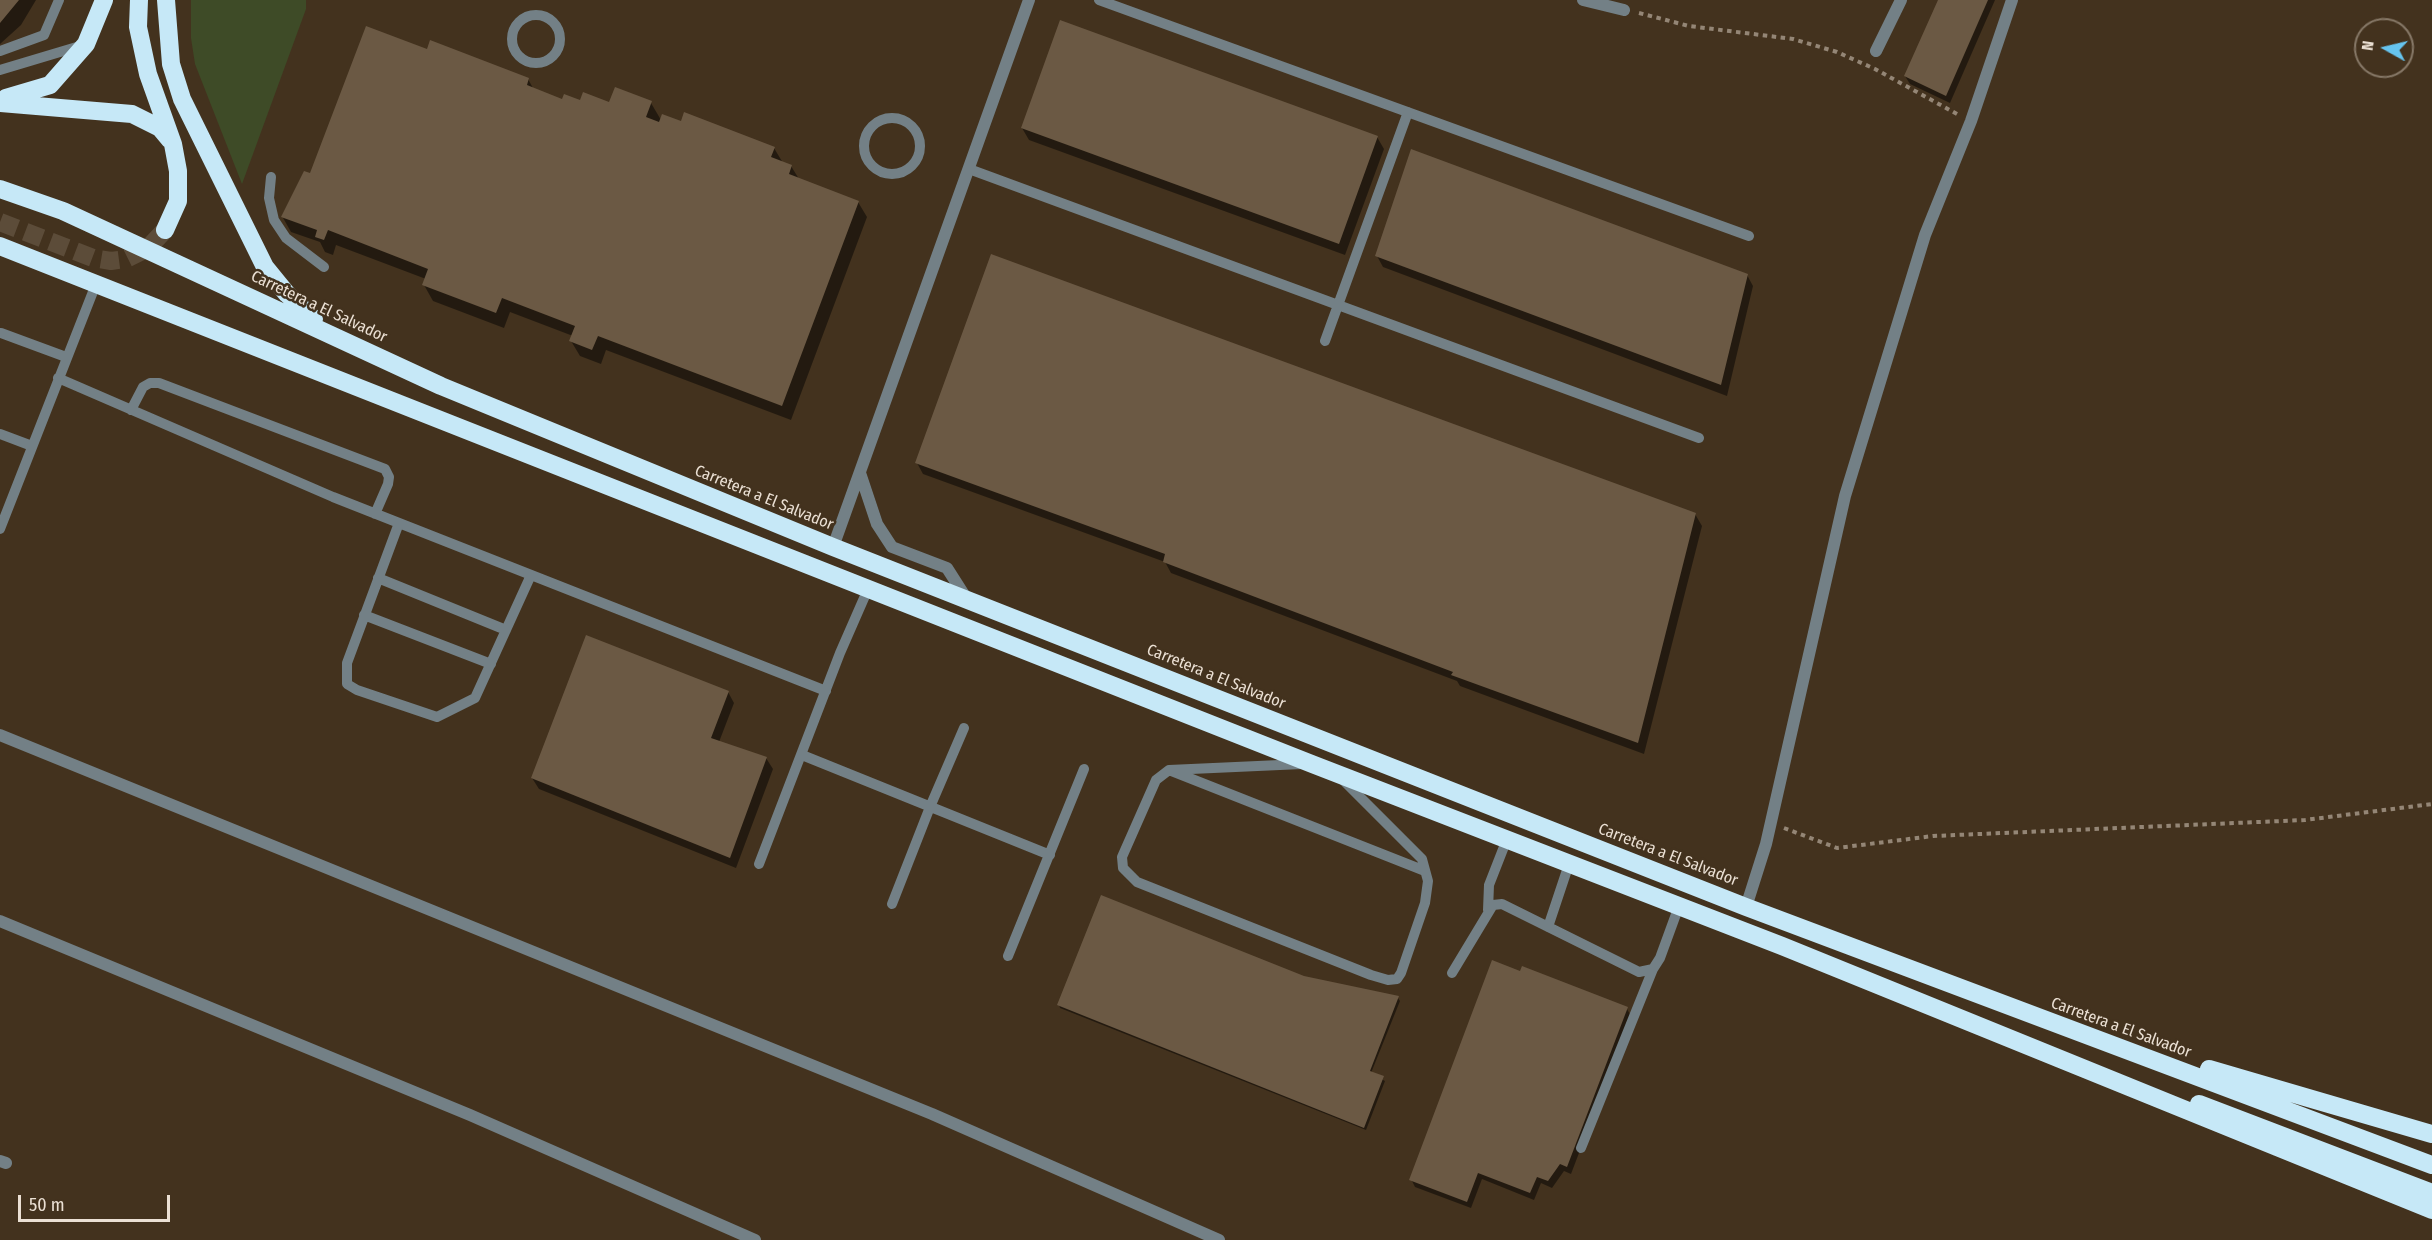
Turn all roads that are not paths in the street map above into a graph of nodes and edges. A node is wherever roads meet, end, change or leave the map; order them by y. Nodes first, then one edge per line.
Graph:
1 (59, 0) edge
2 (104, 0) edge
3 (139, 0) edge
4 (166, 0) edge
5 (1029, 0) edge
6 (1100, 0) edge
7 (1583, 0) edge
8 (1901, 0) edge
9 (2012, 0) edge
10 (1624, 10) road end
11 (530, 16) joint
12 (86, 44) junction
13 (0, 51) edge
14 (1876, 51) dead end
15 (0, 70) edge
16 (0, 101) edge
17 (1408, 112) junction
18 (891, 118) joint
19 (173, 144) junction
20 (969, 169) junction
21 (271, 177) dead end
22 (0, 189) edge
23 (165, 230) tunnel mouth
24 (1749, 236) dead end
25 (0, 246) edge
26 (324, 267) dead end
27 (96, 284) junction
28 (1337, 304) junction
29 (326, 331) junction
30 (1, 333) edge
31 (1325, 341) dead end
32 (66, 357) junction
33 (58, 378) junction
34 (131, 410) junction
35 (0, 434) edge
36 (1699, 438) dead end
37 (32, 446) junction
38 (860, 473) junction
39 (375, 514) junction
40 (399, 523) junction
41 (0, 529) edge
42 (833, 547) junction
43 (531, 574) junction
44 (378, 578) junction
45 (868, 589) junction
46 (968, 601) junction
47 (364, 615) junction
48 (506, 630) junction
49 (491, 664) junction
50 (826, 691) junction
51 (964, 728) dead end
52 (0, 735) edge
53 (802, 755) junction
54 (1312, 764) junction
55 (1084, 769) dead end
56 (1169, 770) junction
57 (1335, 773) junction
58 (930, 807) junction
59 (1507, 839) junction
60 (1050, 855) junction
61 (759, 864) dead end
62 (1569, 864) junction
63 (1425, 871) junction
64 (892, 904) dead end
65 (1679, 906) junction
66 (1746, 907) junction
67 (1488, 910) junction
68 (0, 921) edge
69 (1548, 927) junction
70 (1008, 956) dead end
71 (1653, 969) junction
72 (1452, 973) dead end
73 (2046, 1022) junction
74 (2063, 1061) junction
75 (2432, 1134) edge
76 (1581, 1148) dead end
77 (2432, 1165) edge
78 (2432, 1193) edge
79 (2432, 1210) edge
80 (755, 1240) edge
81 (1219, 1240) edge

1 - 13 lane
2 - 12 highway
3 - 19 highway
4 - 29 highway
5 - 20 street
6 - 17 lane
7 - 10 street
8 - 14 street
9 - 66 street
11 - 11 lane
12 - 15 lane
12 - 16 highway
16 - 19 highway
17 - 24 lane
17 - 28 lane
18 - 18 lane
19 - 23 highway
20 - 28 lane
20 - 38 street
21 - 26 lane
22 - 29 highway, Carretera a El Salvador
25 - 27 highway
27 - 32 lane
27 - 45 highway
28 - 31 lane
28 - 36 lane
29 - 42 highway, Carretera a El Salvador
30 - 32 lane
32 - 33 lane
33 - 34 lane
33 - 37 lane
34 - 39 lane
34 - 39 lane
35 - 37 lane
37 - 41 lane
38 - 42 street
38 - 46 street
39 - 40 lane
40 - 43 lane
40 - 44 lane
42 - 46 highway, Carretera a El Salvador
43 - 48 lane
43 - 50 lane
44 - 47 lane
44 - 48 lane
45 - 50 lane
45 - 54 highway
46 - 66 highway, Carretera a El Salvador
47 - 49 lane
47 - 49 lane
48 - 49 lane
50 - 53 lane
51 - 58 lane
52 - 81 street
53 - 58 lane
53 - 61 lane
54 - 56 lane
54 - 57 highway
55 - 60 lane
56 - 63 lane
56 - 63 lane
57 - 59 highway
57 - 63 lane
58 - 60 lane
58 - 64 lane
59 - 62 highway
59 - 67 lane
60 - 70 lane
62 - 65 highway
62 - 69 lane
65 - 71 lane
65 - 74 highway
66 - 73 highway, Carretera a El Salvador
67 - 69 lane
67 - 72 lane
68 - 80 street
69 - 71 lane
71 - 76 lane
73 - 75 highway
73 - 77 highway, Carretera a El Salvador
74 - 78 highway
74 - 79 highway

